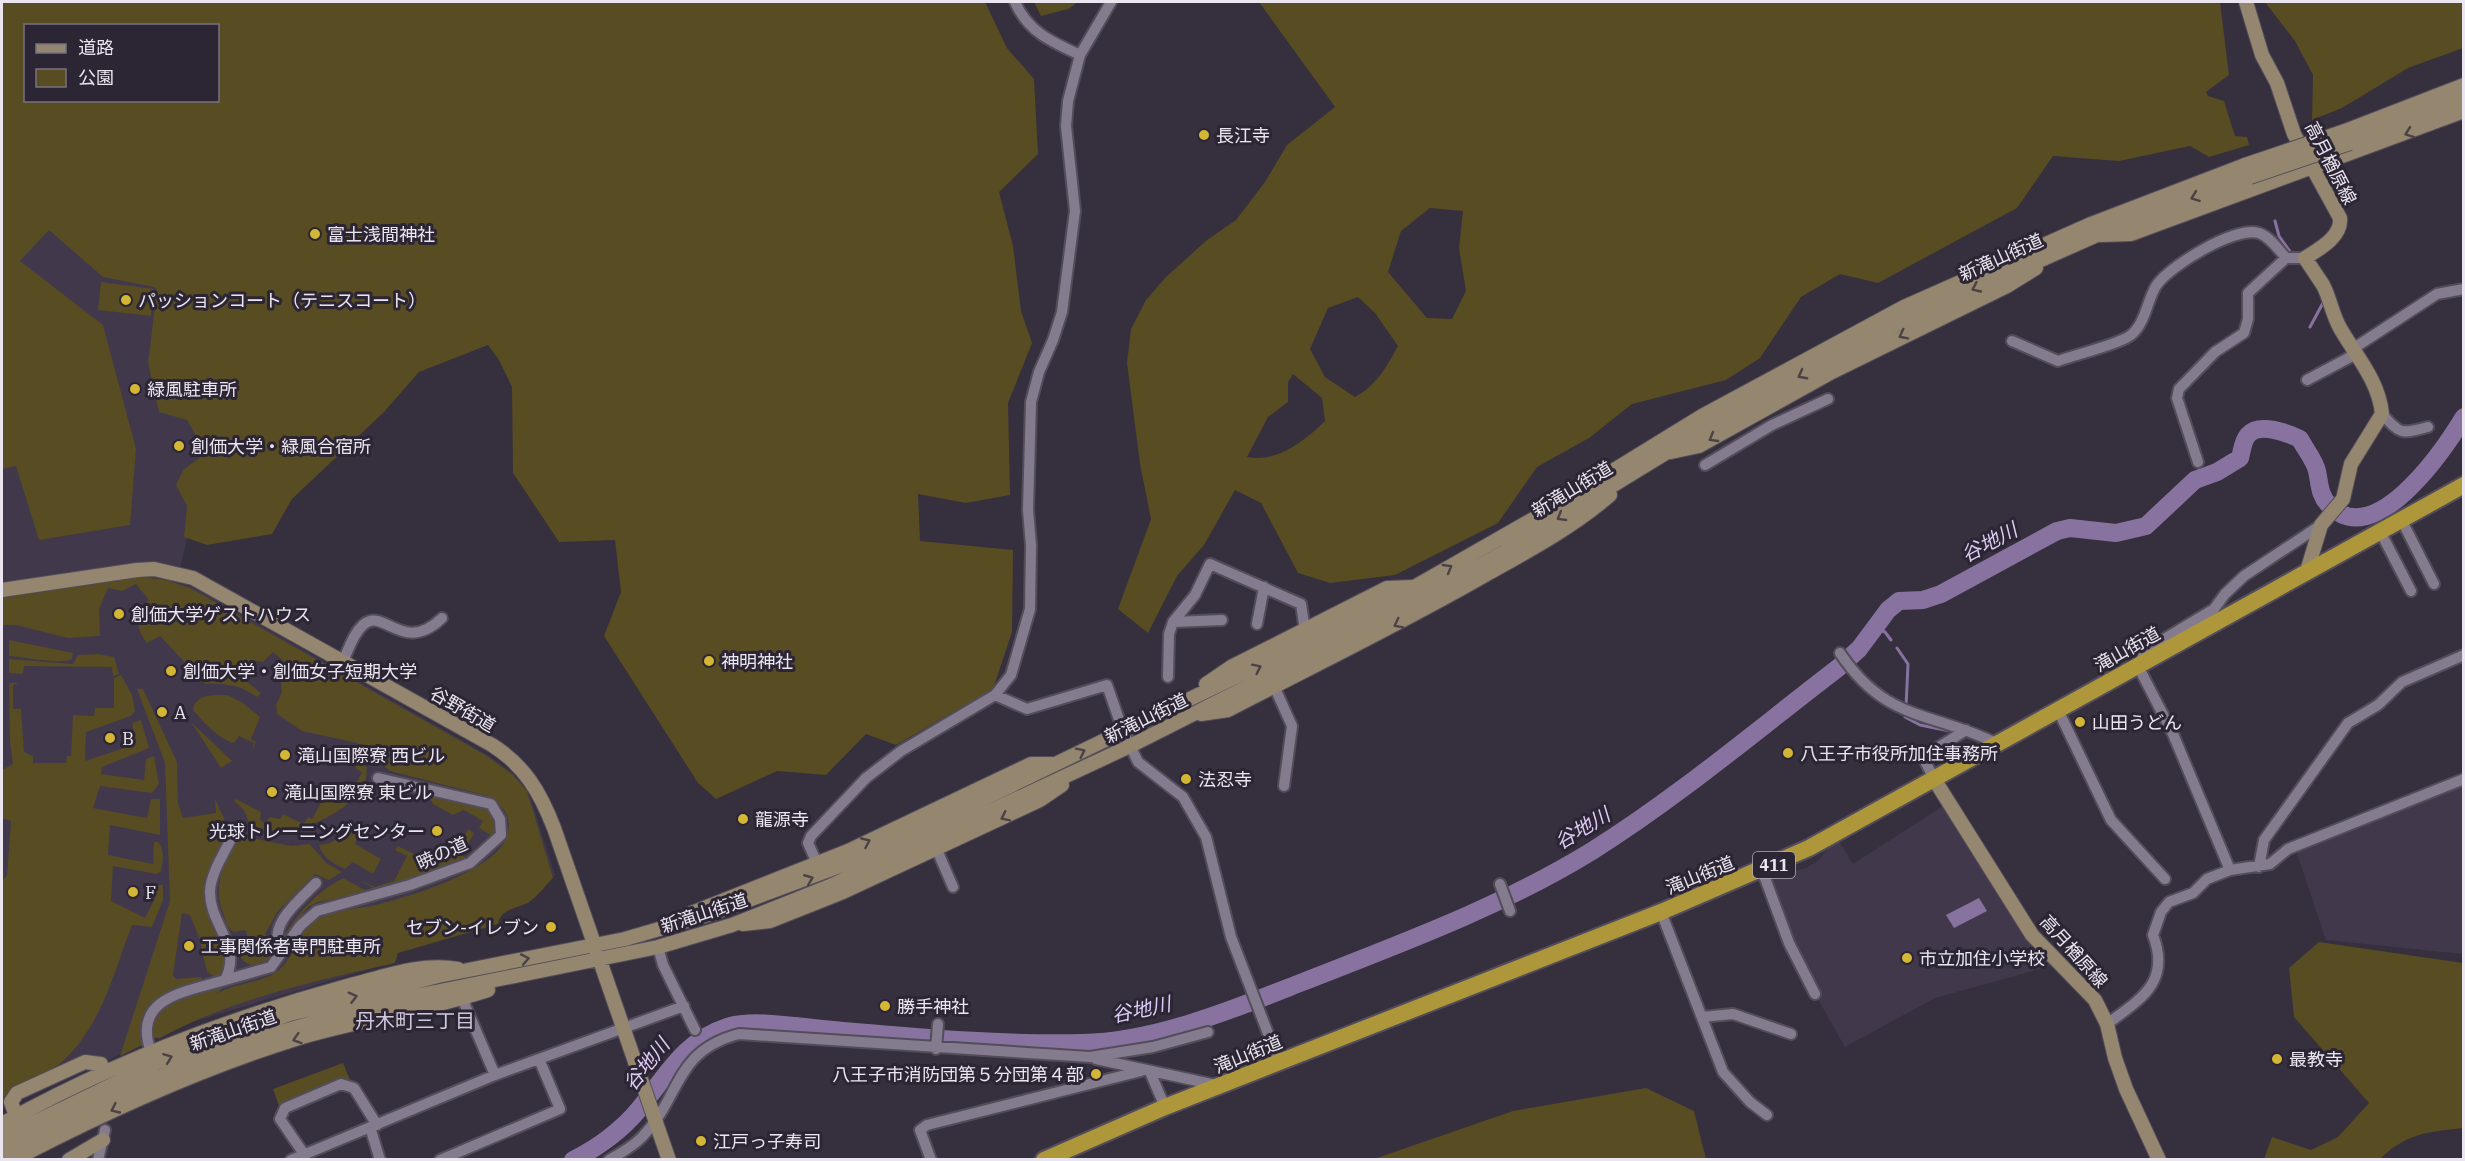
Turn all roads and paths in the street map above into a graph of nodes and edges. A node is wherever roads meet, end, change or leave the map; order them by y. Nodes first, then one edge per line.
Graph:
1 (1015, 2) edge
2 (1111, 2) edge
3 (2246, 2) edge
4 (1080, 55) junction
5 (2463, 85) edge
6 (2463, 98) edge
7 (2463, 111) edge
8 (2348, 137) junction
9 (2313, 167) junction
10 (2247, 171) junction
11 (2097, 235) junction
12 (2065, 249) junction
13 (2286, 258) junction
14 (2305, 258) junction
15 (2463, 289) edge
16 (2012, 341) dead end
17 (2355, 351) junction
18 (2307, 380) dead end
19 (1828, 399) dead end
20 (2381, 410) junction
21 (1738, 424) junction
22 (2428, 427) dead end
23 (1753, 437) junction
24 (1665, 453) junction
25 (2198, 462) dead end
26 (1706, 465) dead end
27 (1641, 468) junction
28 (2463, 485) edge
29 (2330, 515) junction
30 (2401, 519) junction
31 (2380, 531) junction
32 (2307, 571) junction
33 (2434, 584) dead end
34 (1264, 587) junction
35 (1412, 588) junction
36 (2, 590) edge
37 (2411, 591) dead end
38 (442, 618) dead end
39 (1222, 620) dead end
40 (1173, 622) junction
41 (1257, 624) dead end
42 (1305, 631) junction
43 (1841, 654) dead end
44 (2463, 655) edge
45 (343, 661) junction
46 (2138, 666) junction
47 (1168, 677) dead end
48 (1274, 686) junction
49 (995, 695) junction
50 (1174, 706) junction
51 (2058, 710) junction
52 (1195, 714) junction
53 (1966, 730) junction
54 (1123, 731) junction
55 (1996, 742) junction
56 (1130, 746) junction
57 (1054, 765) junction
58 (1090, 765) junction
59 (378, 778) dead end
60 (1934, 778) junction
61 (2463, 779) edge
62 (1284, 786) dead end
63 (235, 831) dead end
64 (937, 850) junction
65 (817, 863) junction
66 (2259, 867) junction
67 (1762, 870) junction
68 (2230, 870) junction
69 (2166, 879) dead end
70 (316, 883) dead end
71 (1501, 886) dead end
72 (953, 887) dead end
73 (1510, 909) dead end
74 (1661, 912) junction
75 (732, 924) junction
76 (657, 929) junction
77 (593, 945) junction
78 (658, 947) junction
79 (282, 952) junction
80 (599, 961) junction
81 (468, 970) junction
82 (536, 974) junction
83 (225, 980) junction
84 (1815, 994) dead end
85 (462, 998) junction
86 (684, 1006) junction
87 (1702, 1017) junction
88 (2107, 1024) junction
89 (937, 1027) dead end
90 (623, 1028) junction
91 (695, 1030) dead end
92 (1208, 1032) dead end
93 (1791, 1034) dead end
94 (937, 1046) junction
95 (151, 1052) junction
96 (1090, 1057) junction
97 (539, 1059) junction
98 (1279, 1062) junction
99 (101, 1064) dead end
100 (1145, 1072) junction
101 (495, 1075) junction
102 (1222, 1086) junction
103 (1165, 1107) junction
104 (654, 1115) junction
105 (1767, 1115) dead end
106 (16, 1116) junction
107 (2, 1124) edge
108 (373, 1126) junction
109 (104, 1135) joint
110 (2, 1138) edge
111 (2, 1152) edge
112 (304, 1154) junction
113 (468, 1154) edge
114 (621, 1156) edge
115 (13, 1160) edge
116 (69, 1160) edge
117 (98, 1160) edge
118 (291, 1160) edge
119 (380, 1160) edge
120 (440, 1160) edge
121 (609, 1160) edge
122 (669, 1160) edge
123 (931, 1160) edge
124 (1044, 1160) edge
125 (2159, 1160) edge

1 - 4 street
2 - 4 street
3 - 9 main road, 高月楢原線
4 - 49 street
5 - 8 main road
6 - 8 main road
7 -> 9 main road
8 - 10 main road, bridge
9 - 11 main road
9 - 14 main road, 高月楢原線
10 -> 11 main road, 新滝山街道
35 -> 10 main road, 新滝山街道
11 - 12 main road, 新滝山街道
12 -> 21 main road
12 -> 24 main road, 新滝山街道
13 - 14 street
13 - 16 street
13 - 25 street
14 - 17 main road
15 - 17 street
17 - 18 street
17 - 20 main road
19 - 23 street
20 - 22 street
20 - 29 main road
21 - 23 street
21 -> 24 main road
23 - 26 street
24 - 27 main road, 新滝山街道
27 -> 48 main road
27 -> 52 main road, 新滝山街道
28 - 30 highway, 滝山街道 / 411
29 - 32 main road
29 - 46 street
30 - 31 highway, 滝山街道 / 411
30 - 33 street
31 - 32 highway, 滝山街道 / 411
31 - 37 street
32 - 46 highway, 滝山街道 / 411
34 - 40 street
34 - 41 street
34 - 42 street
35 - 42 main road
50 -> 35 main road, 新滝山街道
36 - 45 main road, 谷野街道
38 - 45 street
39 - 40 street
40 - 47 street
42 - 50 main road
43 - 53 street
44 - 66 street
45 - 77 main road, 谷野街道
46 - 51 highway, 滝山街道 / 411
46 - 68 street
48 - 52 main road
48 - 62 street
49 - 54 street
49 - 65 street
50 - 54 main road, 新滝山街道
51 - 55 highway, 滝山街道 / 411
51 - 69 street
52 - 56 main road, 新滝山街道
53 - 55 street
53 - 60 street
54 - 56 street
57 -> 54 main road, 新滝山街道
55 - 60 highway, 滝山街道 / 411
56 - 58 main road, 新滝山街道
56 - 98 street
65 -> 57 main road
76 -> 57 main road, 新滝山街道
58 -> 64 main road
58 - 75 main road, 新滝山街道
59 - 79 street, 暁の道
60 - 67 highway, 滝山街道 / 411
60 - 88 main road, 高月楢原線
61 - 66 street
63 - 83 street
64 - 72 street
64 - 75 main road
65 - 76 main road
66 - 68 street
67 - 74 highway, 滝山街道 / 411
67 - 84 street
68 - 88 street
70 - 79 street
71 - 73 street
74 - 87 street
74 - 98 highway, 滝山街道 / 411
75 - 78 main road, 新滝山街道
76 - 77 main road, 新滝山街道
77 - 80 main road, 谷野街道
81 -> 77 main road, 新滝山街道
78 - 80 main road, 新滝山街道
78 - 86 street
79 - 83 street, 暁の道
80 - 82 main road, 新滝山街道
80 - 90 main road, 谷野街道
81 - 95 main road
110 -> 81 main road, 新滝山街道
82 - 85 main road
82 - 111 main road, 新滝山街道
83 - 95 street
85 - 101 street
85 -> 115 main road
86 - 90 street
86 - 91 street
87 - 93 street
87 - 105 street
88 - 125 main road, 高月楢原線
89 - 94 street
90 - 97 street
90 - 104 main road, 谷野街道
92 - 96 street
94 - 96 street
94 - 104 street
95 - 106 main road
96 - 100 street
97 - 101 street
97 - 113 street
98 - 102 highway, 滝山街道 / 411
99 - 106 main road
100 - 102 street
100 - 103 street
100 - 123 street
101 - 108 street
102 - 103 highway, 滝山街道 / 411
103 - 124 highway, 滝山街道 / 411
104 - 114 street
104 - 122 main road
106 - 107 main road
108 - 112 street
108 - 112 street
108 - 119 street
109 - 116 main road
109 - 117 street
112 - 118 street
113 - 120 street
114 - 121 street

